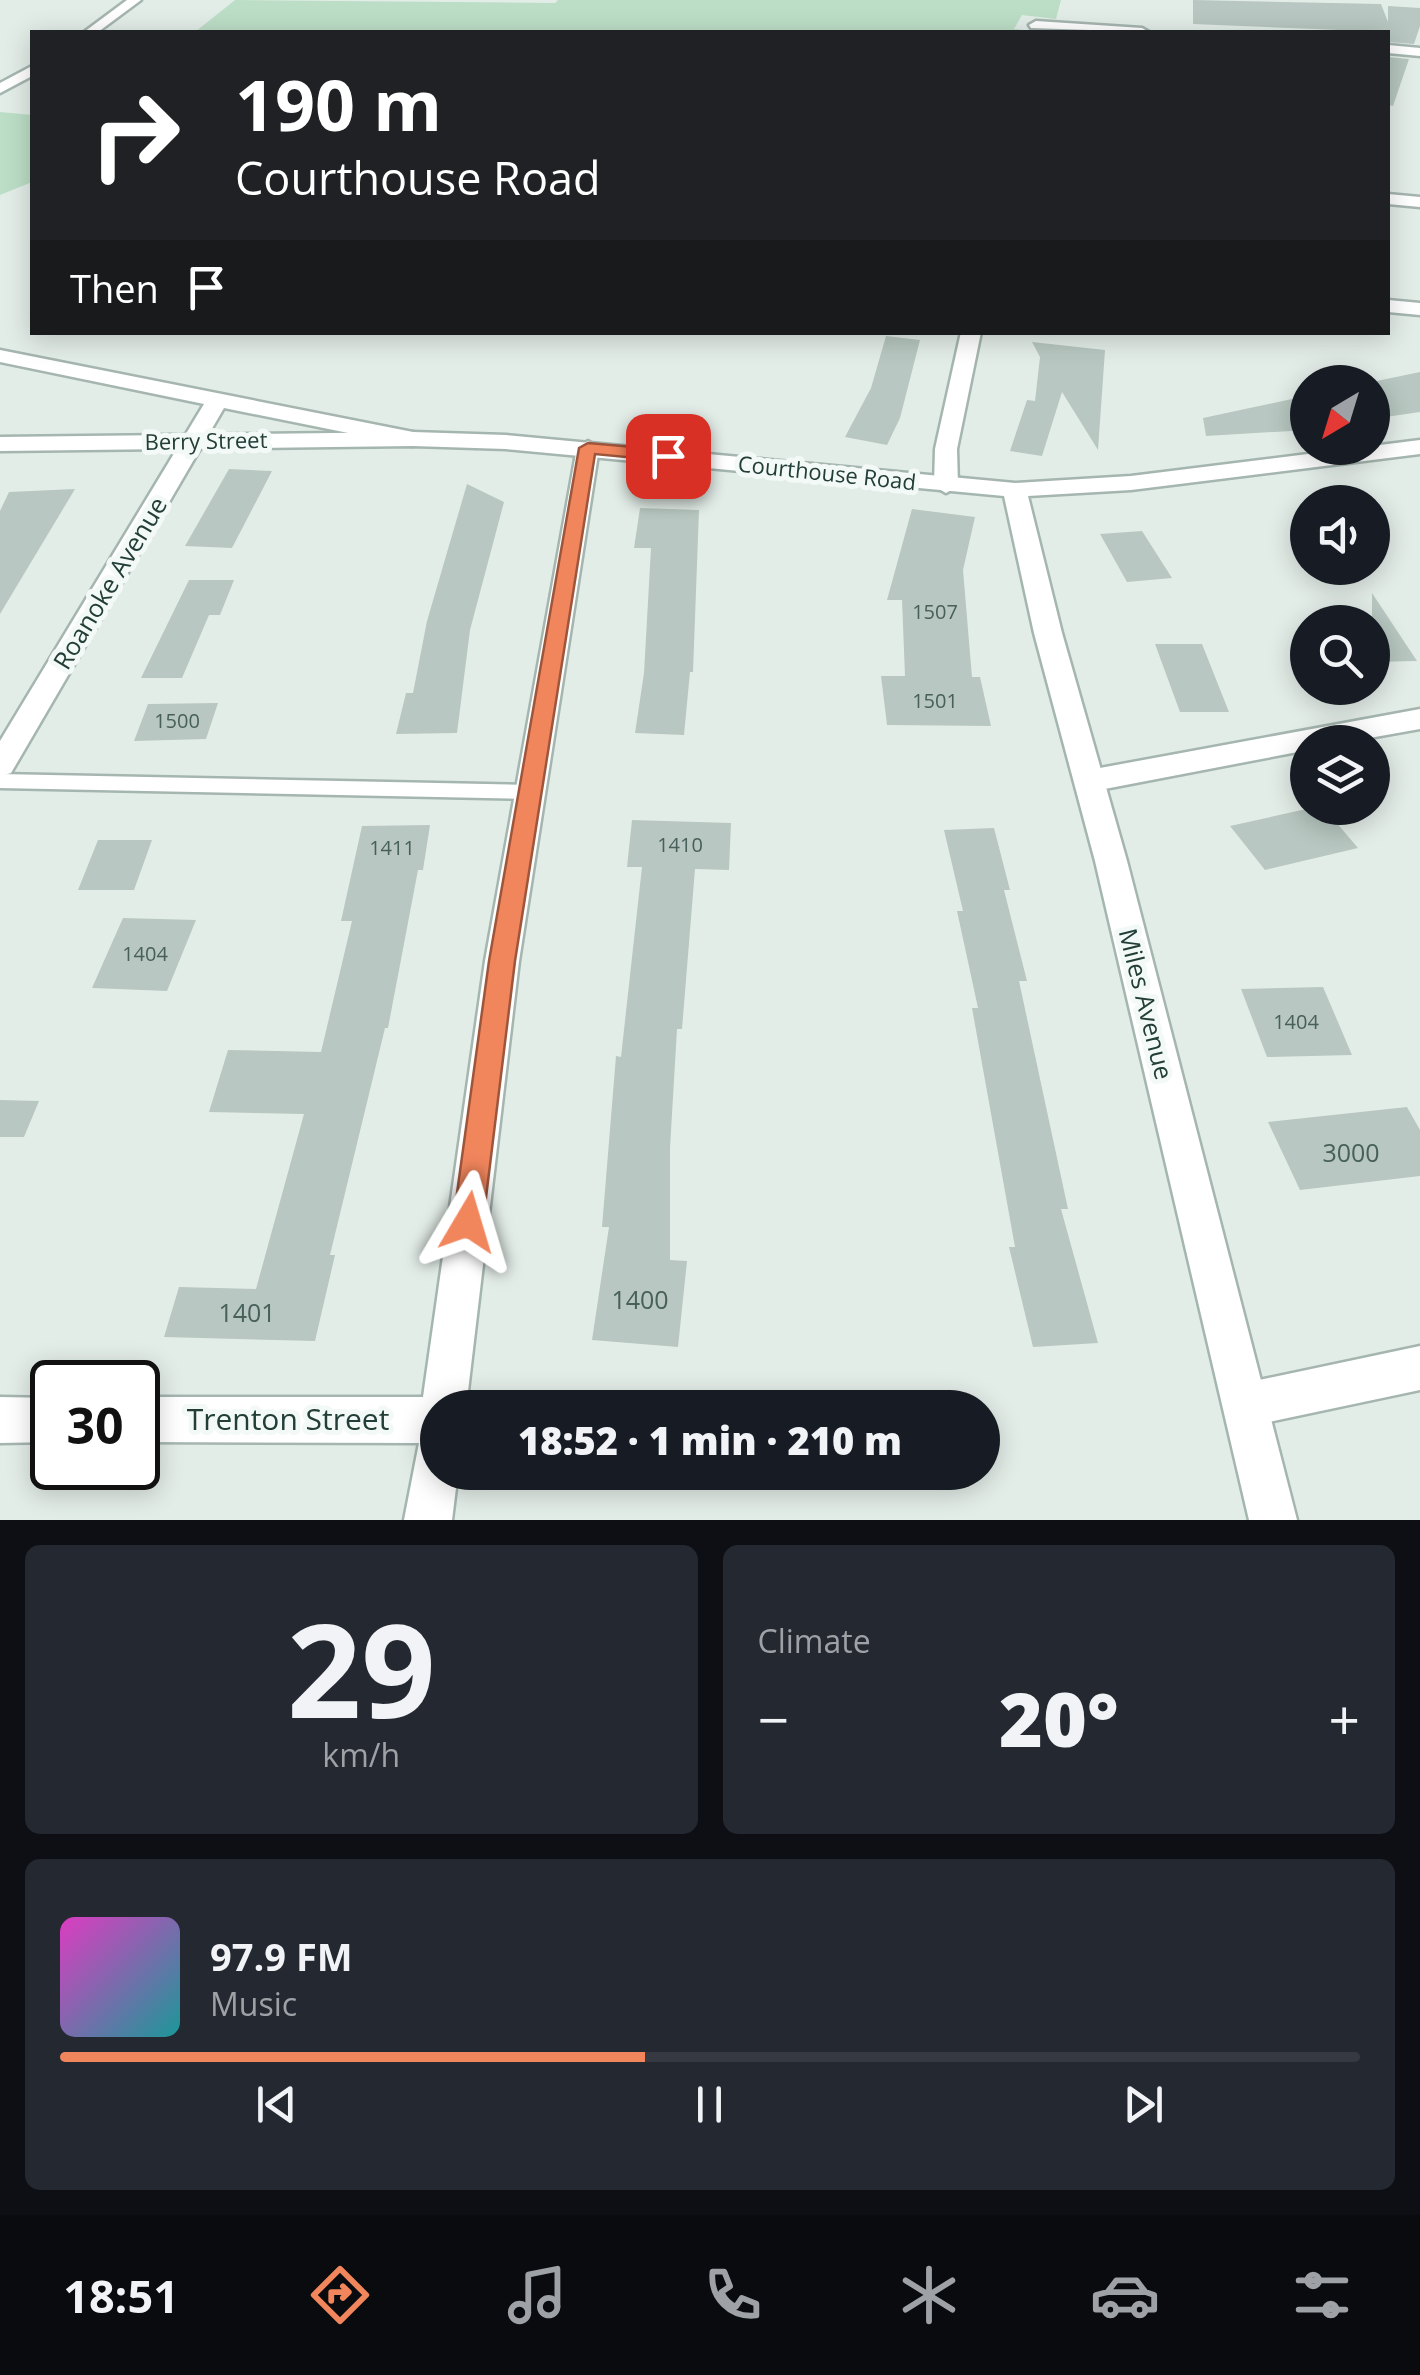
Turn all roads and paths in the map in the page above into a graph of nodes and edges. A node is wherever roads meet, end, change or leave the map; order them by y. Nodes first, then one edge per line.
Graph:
1 (135, 0) edge
2 (1036, 25) dead end
3 (93, 30) edge
4 (1112, 30) edge
5 (1390, 49) edge
6 (1420, 52) edge
7 (30, 71) edge
8 (0, 90) edge
9 (1390, 199) edge
10 (1420, 202) edge
11 (1390, 306) edge
12 (1420, 309) edge
13 (970, 335) edge
14 (0, 356) edge
15 (218, 399) junction
16 (413, 439) junction
17 (194, 442) junction
18 (0, 444) edge
19 (1420, 447) edge
20 (588, 448) junction
21 (946, 486) junction
22 (1014, 490) junction
23 (1420, 720) edge
24 (0, 766) edge
25 (1088, 780) junction
26 (0, 781) edge
27 (530, 792) junction
28 (1420, 1368) edge
29 (446, 1390) edge
30 (1244, 1405) junction
31 (0, 1420) edge
32 (30, 1420) edge
33 (160, 1420) edge
34 (420, 1420) edge
35 (432, 1490) edge
36 (428, 1520) edge
37 (1273, 1520) edge

1 - 3 street
2 - 4 street
5 - 6 street
7 - 8 street
9 - 10 street
11 - 12 street
13 - 21 street
14 - 15 street, Courthouse Road
15 - 16 street, Courthouse Road
15 - 17 street, Roanoke Avenue
16 - 17 street, Berry Street
16 - 20 street, Courthouse Road
17 - 18 street, Berry Street
17 - 24 street, Roanoke Avenue
19 - 22 street, Courthouse Road
20 - 21 street, Courthouse Road
20 - 27 street
21 - 22 street, Courthouse Road
22 - 25 street, Miles Avenue
23 - 25 street
25 - 30 street, Miles Avenue
26 - 27 lane
27 - 29 street
28 - 30 street
30 - 37 street, Miles Avenue
31 - 32 street
33 - 34 street, Trenton Street
35 - 36 street

